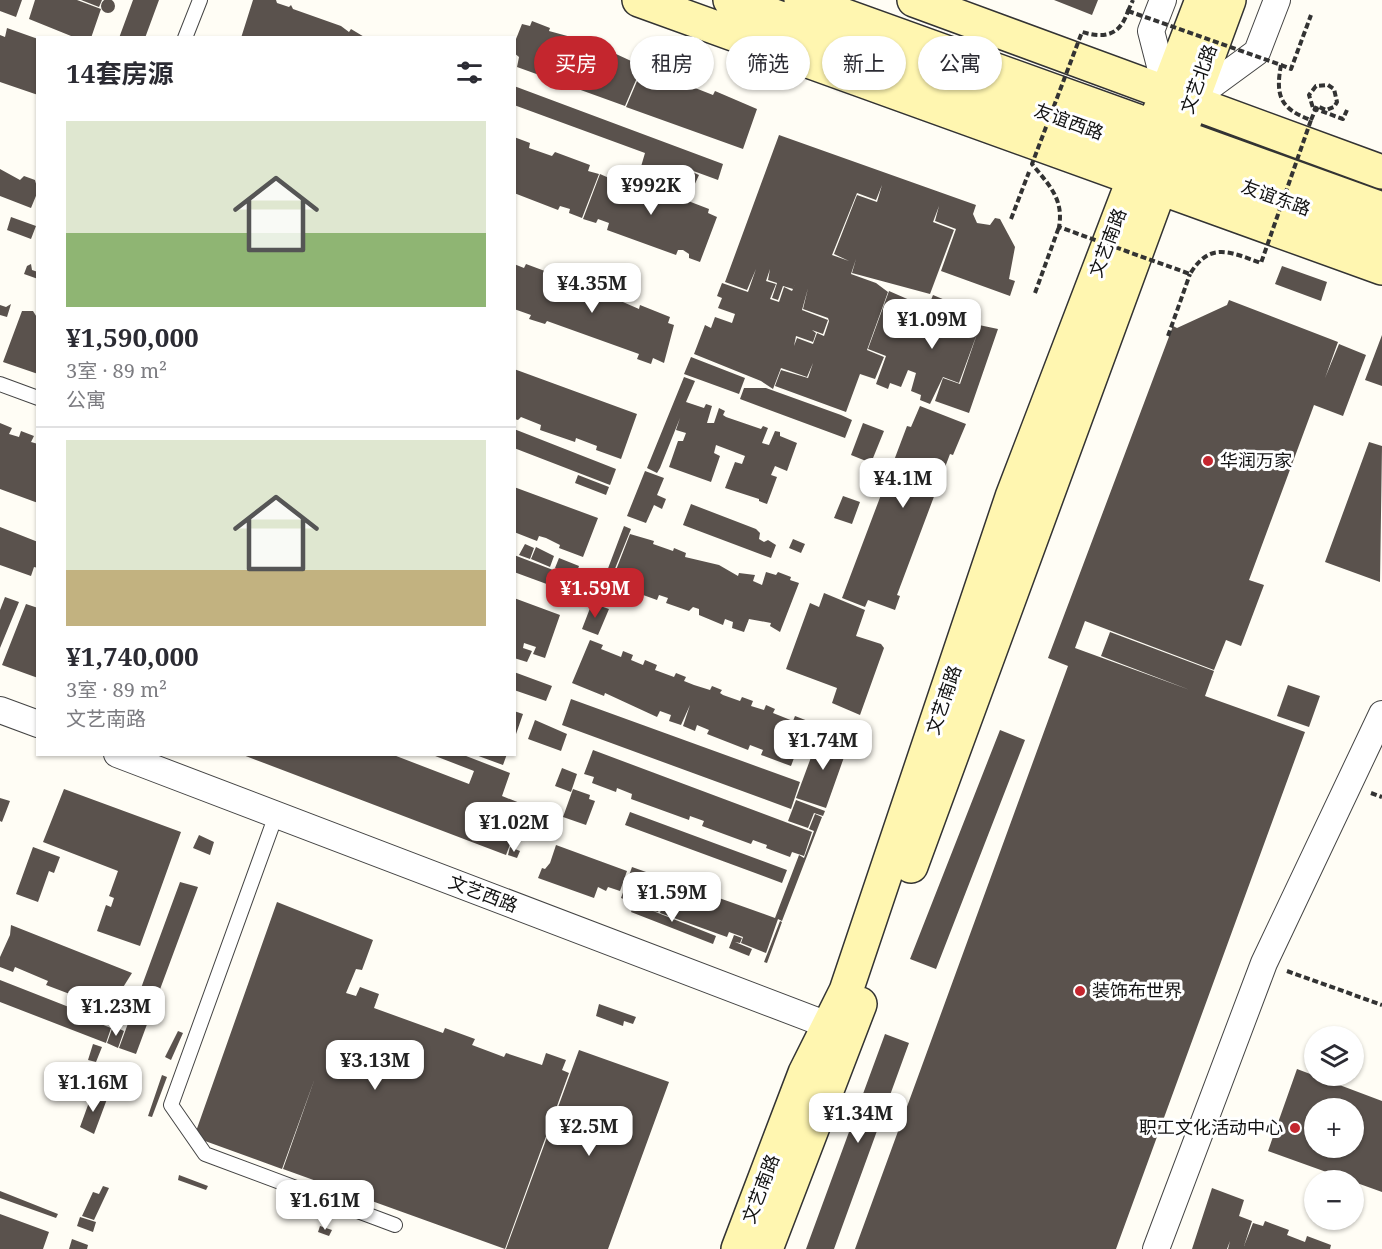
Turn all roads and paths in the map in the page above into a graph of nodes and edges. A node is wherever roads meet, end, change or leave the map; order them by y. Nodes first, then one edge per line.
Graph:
1 (200, 0) edge
2 (639, 0) edge
3 (730, 0) edge
4 (801, 0) edge
5 (914, 0) edge
6 (1132, 0) edge
7 (1163, 0) edge
8 (1202, 0) edge
9 (1229, 0) edge
10 (1277, 0) edge
11 (1128, 11) junction
12 (1311, 15) dead end
13 (186, 36) edge
14 (1281, 65) junction
15 (1178, 97) junction
16 (1347, 110) dead end
17 (1311, 120) junction
18 (1157, 157) junction
19 (1032, 164) junction
20 (1382, 172) edge
21 (1382, 209) edge
22 (1011, 219) dead end
23 (1059, 227) junction
24 (1382, 236) edge
25 (1382, 268) edge
26 (1190, 274) junction
27 (1035, 292) dead end
28 (1168, 336) dead end
29 (0, 384) edge
30 (36, 397) edge
31 (0, 710) edge
32 (1382, 714) edge
33 (36, 723) edge
34 (122, 756) edge
35 (276, 815) junction
36 (1264, 963) junction
37 (1382, 1005) edge
38 (839, 1029) junction
39 (395, 1225) dead end
40 (738, 1249) edge
41 (766, 1249) edge
42 (1156, 1249) edge

1 - 13 lane
2 - 18 main road
3 - 18 main road, 友谊西路
4 - 18 main road, 友谊西路
5 - 15 main road
6 - 11 path
7 - 15 street
8 - 15 main road, 文艺北路
9 - 15 main road, 文艺北路
10 - 15 street
11 - 14 path, bridge
11 - 19 path, bridge
12 - 14 path
14 - 17 path, bridge
15 - 18 main road, 文艺北路
15 - 20 main road
16 - 17 path, bridge
17 - 26 path, bridge
18 - 21 main road, 友谊东路
18 - 24 main road, 友谊东路
18 - 25 main road
18 - 38 main road, 文艺南路
19 - 22 path
19 - 23 path, bridge
23 - 26 path, bridge
23 - 27 path
26 - 28 path
29 - 30 lane
31 - 33 street
32 - 36 street
34 - 35 street, 文艺西路
35 - 38 street, 文艺西路
35 - 39 lane
36 - 37 path
36 - 42 street
38 - 40 main road, 文艺南路
38 - 41 main road, 文艺南路

